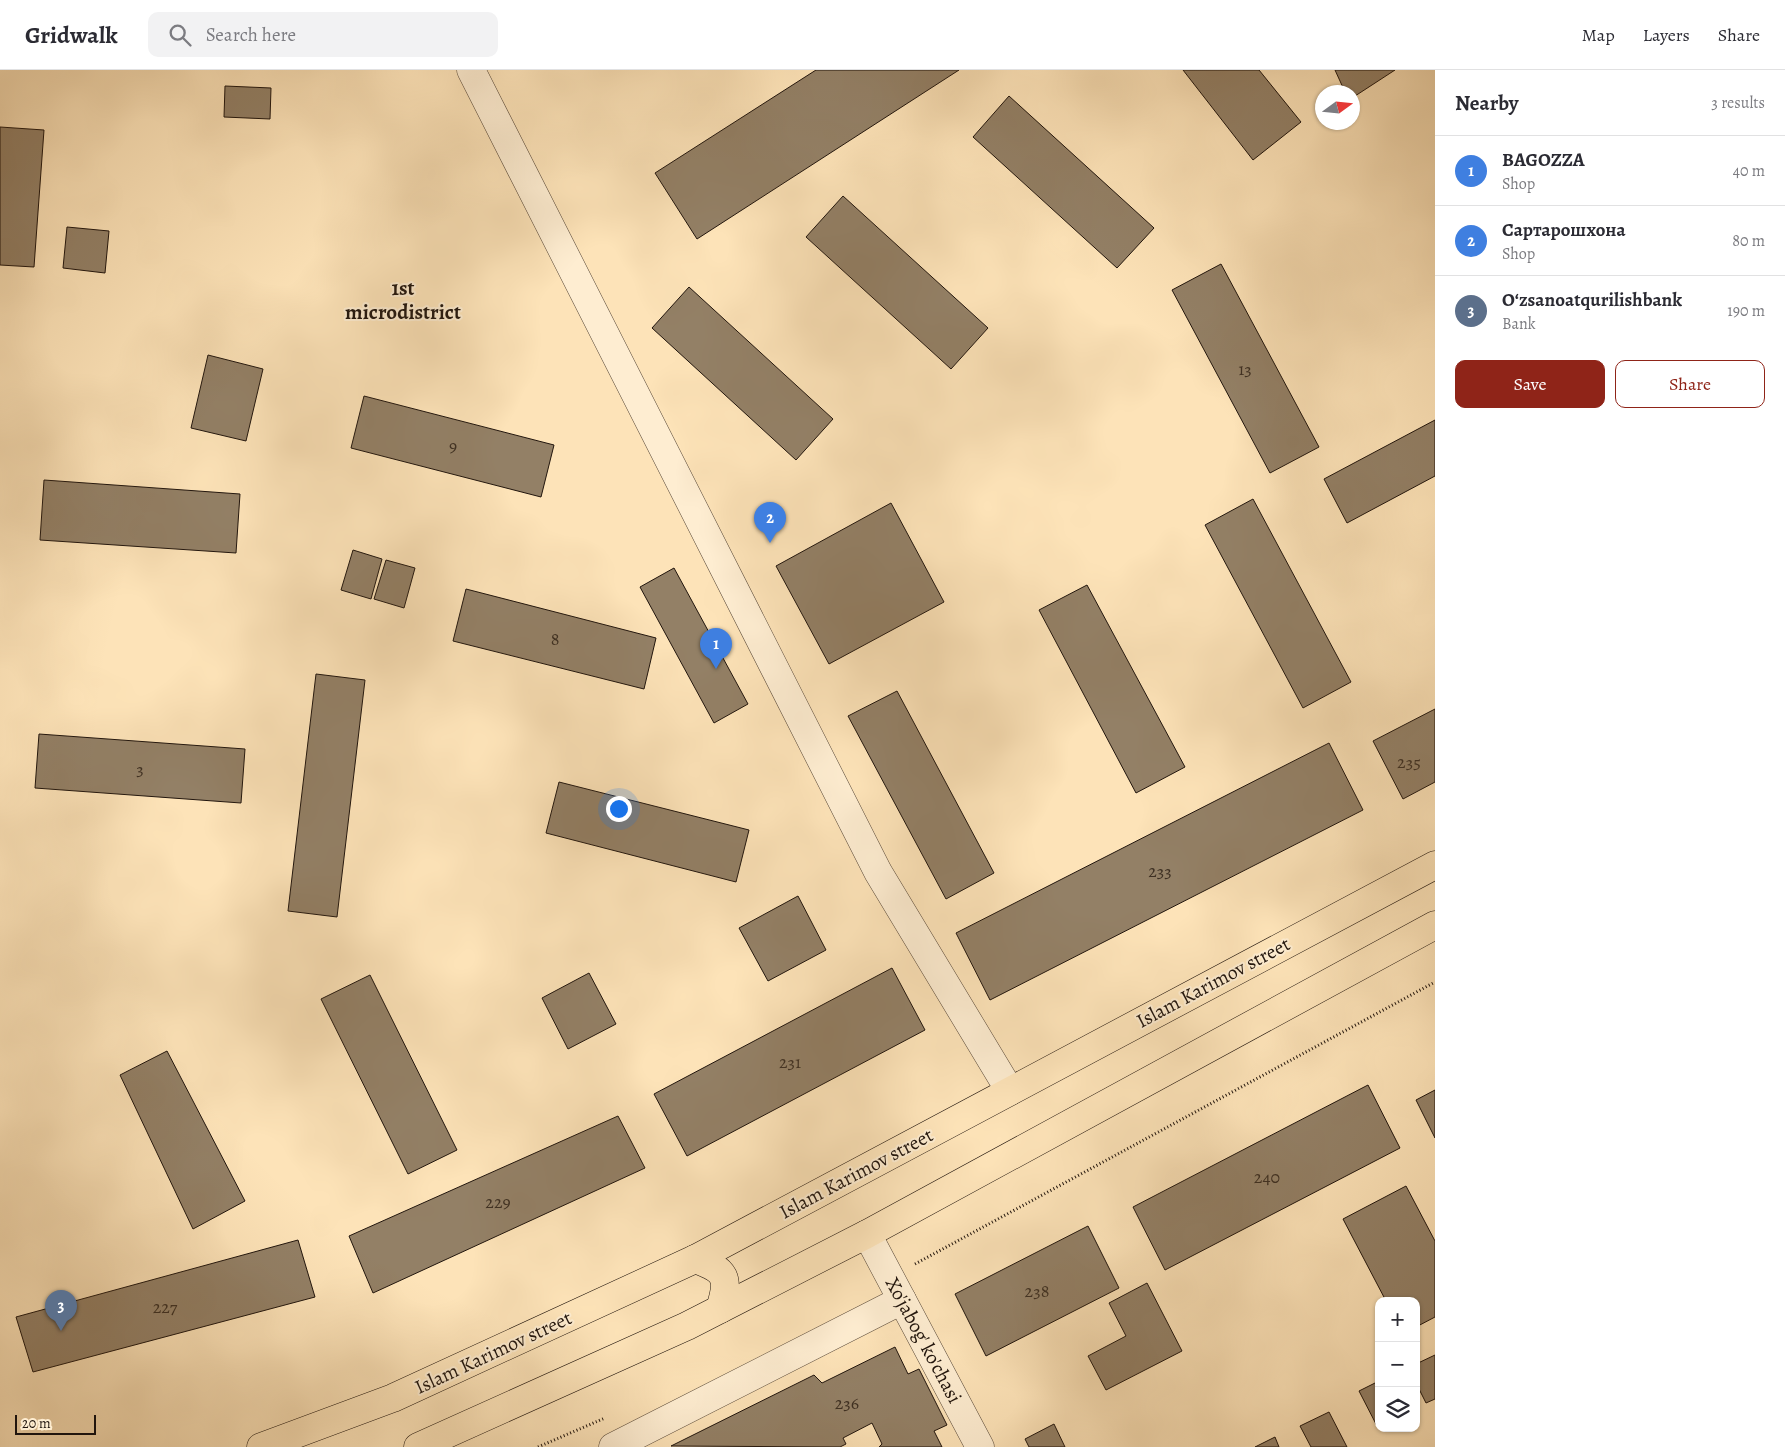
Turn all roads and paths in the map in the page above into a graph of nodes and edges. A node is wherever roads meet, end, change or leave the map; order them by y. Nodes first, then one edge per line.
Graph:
1 (472, 70) edge
2 (1435, 864) edge
3 (1435, 925) edge
4 (1435, 982) edge
5 (1010, 1091) junction
6 (867, 1234) junction
7 (695, 1259) junction
8 (896, 1288) junction
9 (720, 1309) junction
10 (612, 1415) dead end
11 (261, 1447) edge
12 (418, 1447) edge
13 (538, 1447) edge
14 (613, 1447) edge
15 (980, 1447) edge

1 - 5 street
2 - 5 main road, Islam Karimov street
3 - 6 main road
4 - 8 path
5 - 7 main road, Islam Karimov street
6 - 8 street, Xo'jabog' ko'chasi
6 - 9 main road
7 - 9 main road
7 - 11 main road, Islam Karimov street
8 - 14 street
8 - 15 street, Xo'jabog' ko'chasi
9 - 12 main road
10 - 13 path

